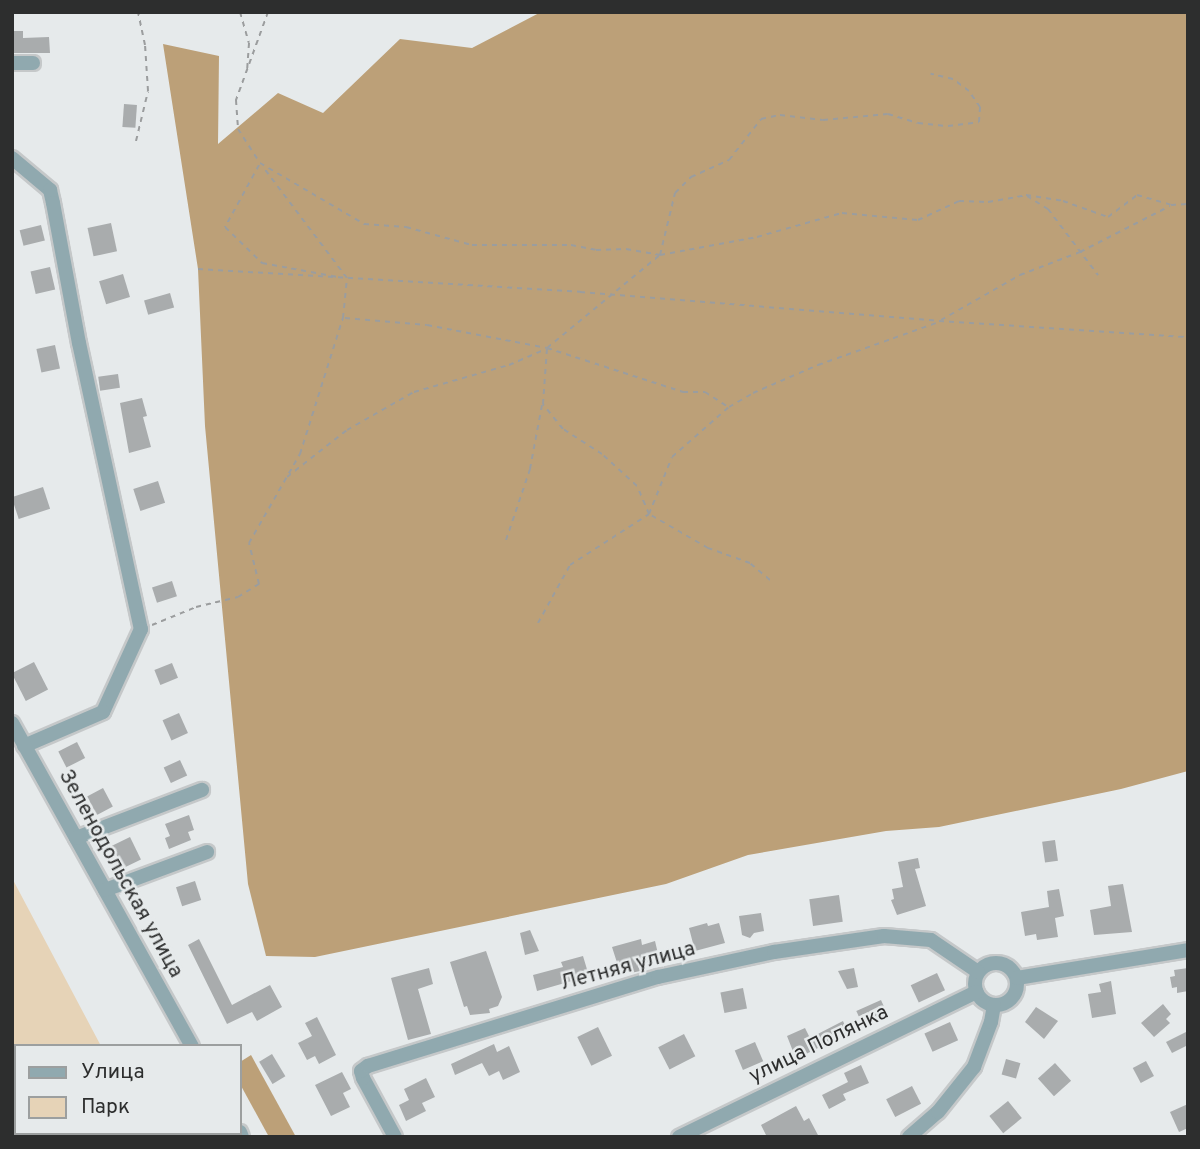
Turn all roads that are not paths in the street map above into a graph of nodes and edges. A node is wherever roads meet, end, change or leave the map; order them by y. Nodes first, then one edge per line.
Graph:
1 (12, 63) edge
2 (33, 63) dead end
3 (12, 158) edge
4 (12, 723) edge
5 (24, 746) junction
6 (202, 790) dead end
7 (76, 838) junction
8 (207, 852) dead end
9 (105, 890) junction
10 (1188, 950) edge
11 (978, 972) junction
12 (1017, 978) junction
13 (976, 992) junction
14 (994, 1005) junction
15 (191, 1044) edge
16 (395, 1137) edge
17 (680, 1137) edge
18 (909, 1137) edge

1 - 2 street
3 - 5 street
4 - 5 street, Зеленодольская улица
5 - 7 street, Зеленодольская улица
6 - 7 street
7 - 9 street, Зеленодольская улица
8 - 9 street
9 - 15 street, Зеленодольская улица
10 - 12 street
11 - 12 street
11 - 13 street
11 - 16 street, Летняя улица
12 - 14 street
13 - 14 street
13 - 17 street, улица Полянка
14 - 18 street

